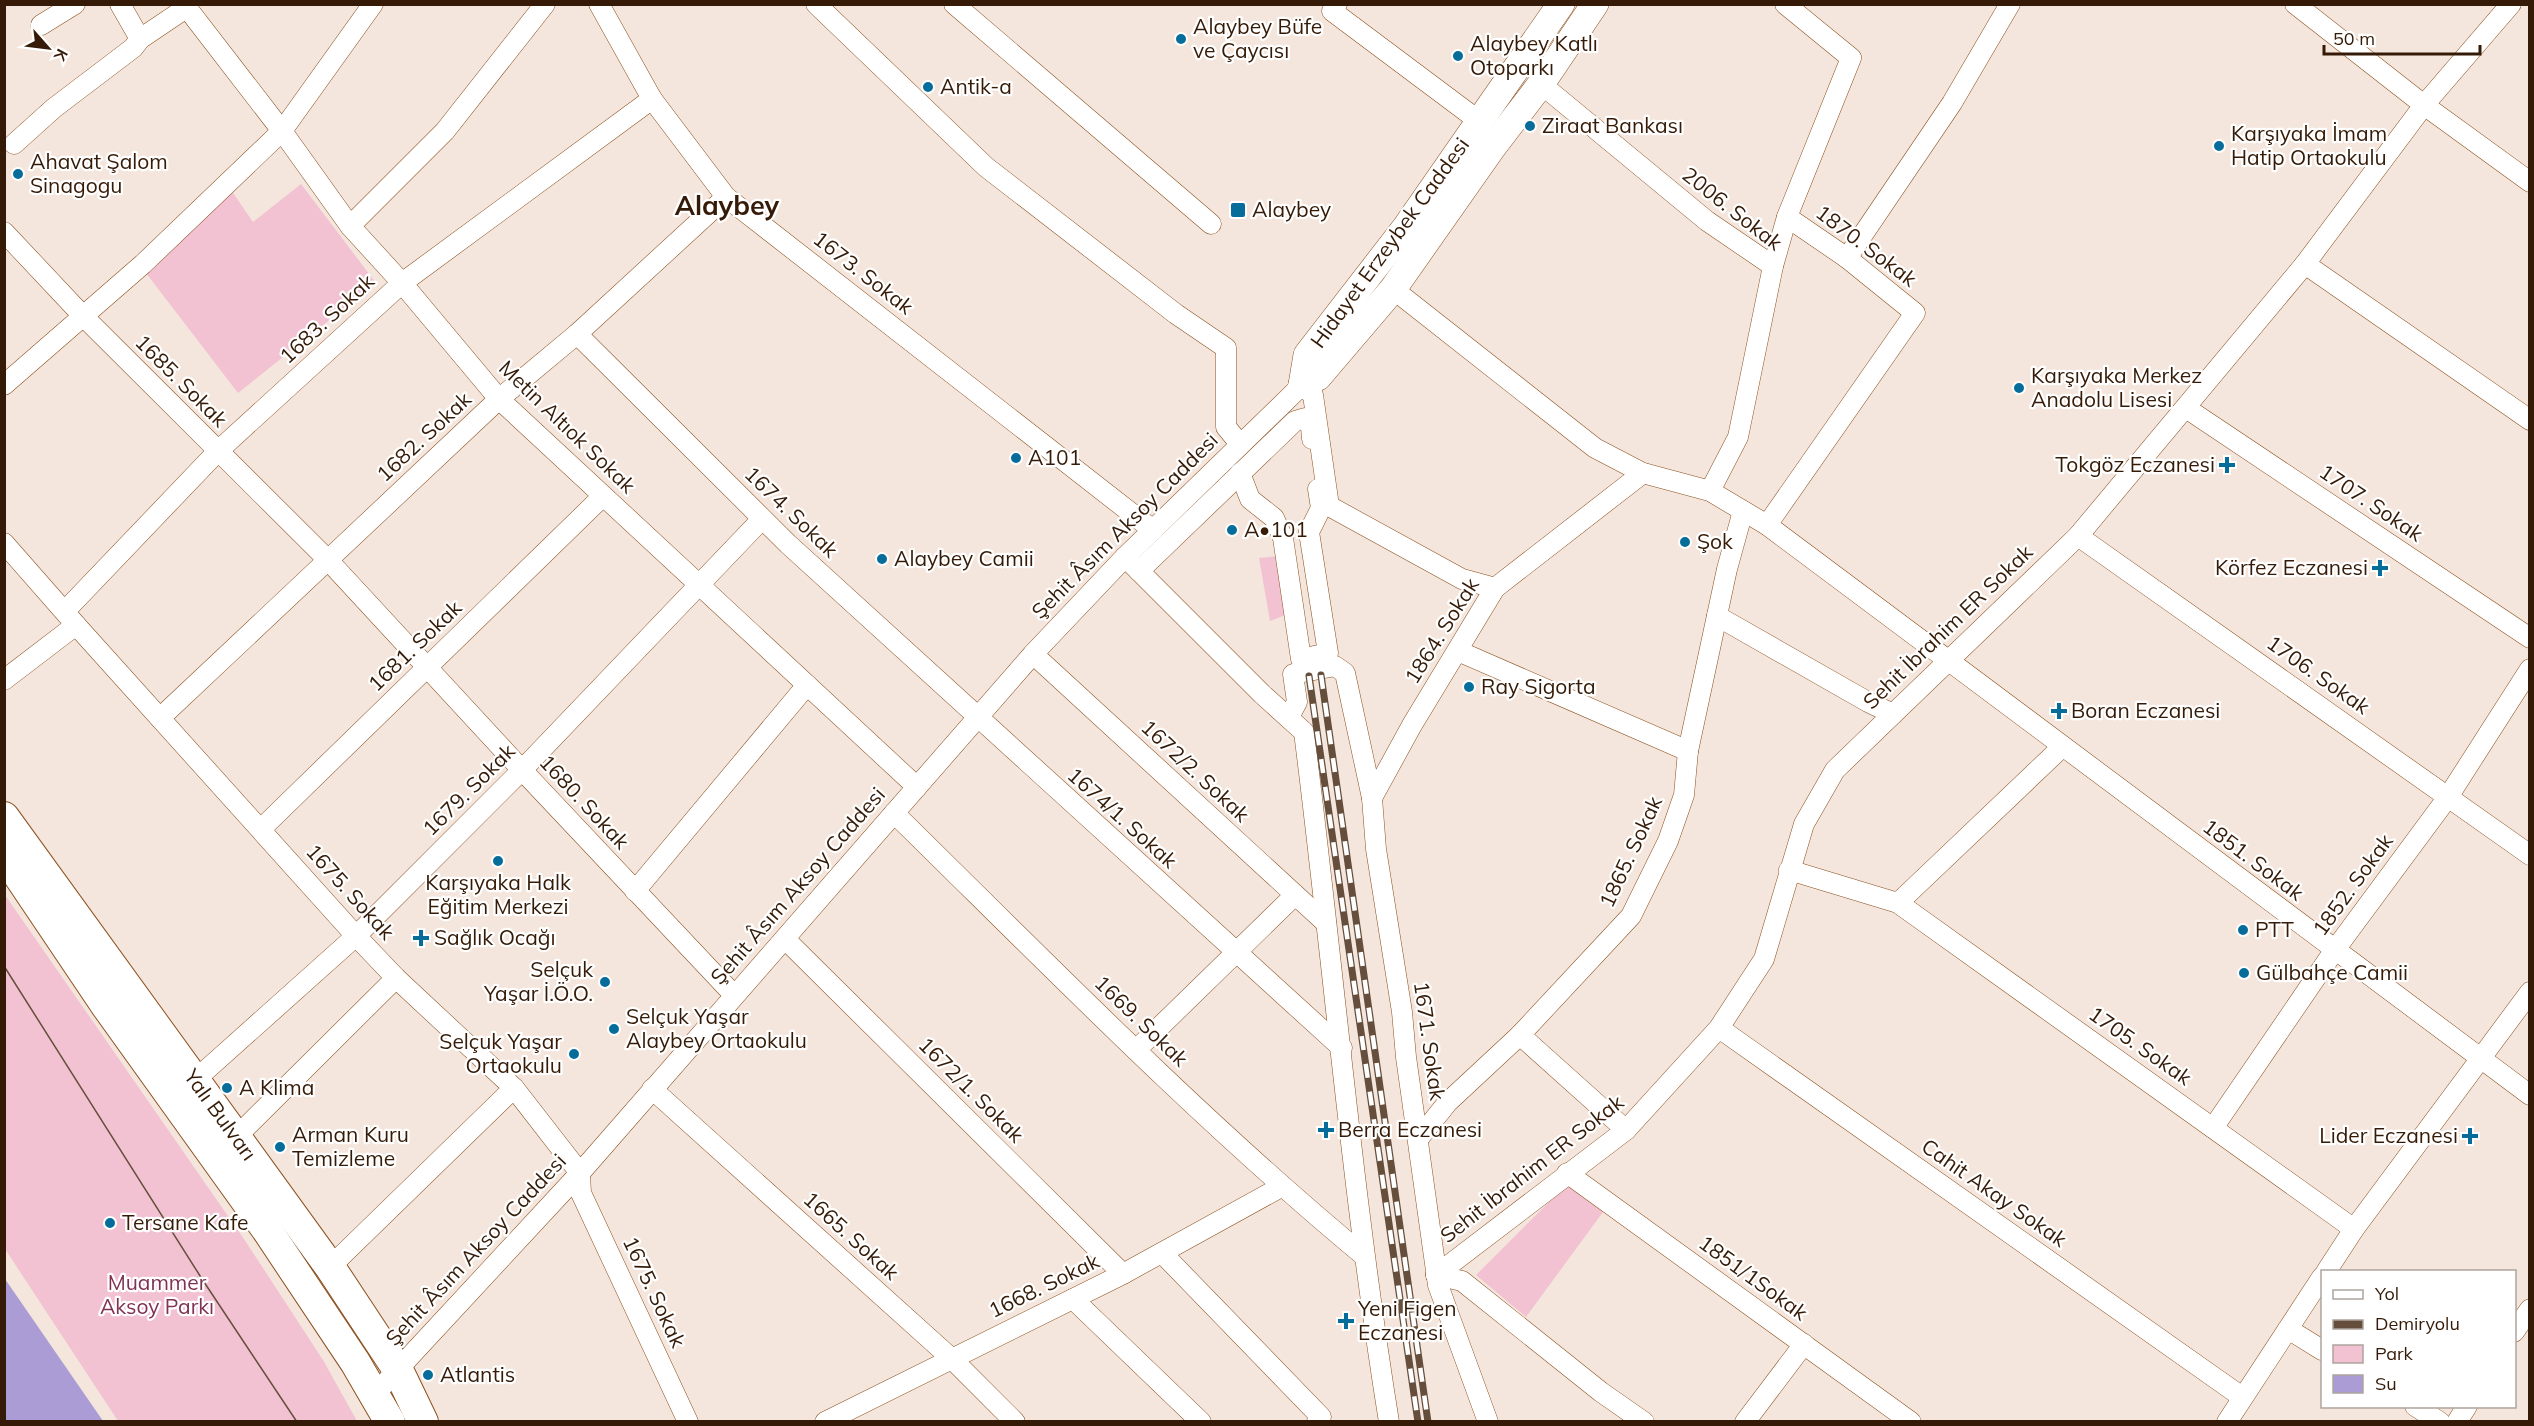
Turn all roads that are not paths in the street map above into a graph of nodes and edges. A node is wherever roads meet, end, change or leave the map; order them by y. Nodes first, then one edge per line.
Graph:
1 (75, 4) edge
2 (120, 4) edge
3 (544, 4) edge
4 (599, 4) edge
5 (816, 4) edge
6 (954, 4) edge
7 (1561, 4) edge
8 (1595, 4) edge
9 (2010, 4) edge
10 (2511, 4) edge
11 (185, 6) edge
12 (366, 7) edge
13 (1331, 7) edge
14 (1794, 7) edge
15 (2306, 7) edge
16 (41, 25) dead end
17 (140, 39) junction
18 (1541, 84) junction
19 (652, 99) junction
20 (2424, 105) junction
21 (1479, 121) junction
22 (282, 131) junction
23 (14, 144) dead end
24 (2529, 182) edge
25 (726, 197) junction
26 (1787, 217) junction
27 (1211, 224) dead end
28 (350, 226) junction
29 (4, 232) edge
30 (1847, 258) junction
31 (2305, 264) junction
32 (1773, 266) junction
33 (402, 283) junction
34 (1393, 289) junction
35 (82, 316) junction
36 (577, 334) junction
37 (4, 385) edge
38 (1302, 385) junction
39 (499, 399) junction
40 (2186, 408) junction
41 (2529, 420) edge
42 (1240, 444) junction
43 (218, 452) junction
44 (1240, 473) junction
45 (1643, 473) junction
46 (1710, 491) junction
47 (603, 496) junction
48 (1743, 511) junction
49 (762, 519) junction
50 (1767, 525) junction
51 (1153, 530) junction
52 (2078, 536) junction
53 (4, 543) edge
54 (1125, 557) junction
55 (328, 560) junction
56 (1139, 571) junction
57 (699, 586) junction
58 (1495, 588) junction
59 (1717, 616) junction
60 (70, 618) junction
61 (2529, 638) edge
62 (1458, 651) junction
63 (1033, 654) junction
64 (1950, 660) junction
65 (428, 667) junction
66 (2529, 669) edge
67 (4, 680) edge
68 (807, 685) junction
69 (1893, 714) junction
70 (1289, 717) junction
71 (160, 718) junction
72 (977, 718) junction
73 (2062, 747) junction
74 (1688, 751) junction
75 (522, 770) junction
76 (917, 787) junction
77 (2448, 797) junction
78 (1372, 798) junction
79 (894, 813) junction
80 (4, 817) edge
81 (261, 829) junction
82 (4, 854) edge
83 (2529, 855) edge
84 (1789, 870) junction
85 (635, 891) junction
86 (1295, 895) junction
87 (1898, 903) junction
88 (1326, 923) junction
89 (356, 936) junction
90 (785, 939) junction
91 (2334, 951) junction
92 (1236, 954) junction
93 (396, 978) junction
94 (2529, 992) edge
95 (734, 995) junction
96 (1719, 1028) junction
97 (1520, 1035) junction
98 (1342, 1048) junction
99 (1136, 1050) junction
100 (2479, 1058) junction
101 (195, 1080) junction
102 (514, 1088) junction
103 (652, 1089) junction
104 (2529, 1095) edge
105 (2213, 1128) junction
106 (1626, 1130) junction
107 (236, 1137) junction
108 (1419, 1138) junction
109 (579, 1173) junction
110 (1567, 1173) junction
111 (1281, 1187) junction
112 (2354, 1229) junction
113 (1162, 1252) junction
114 (1363, 1255) junction
115 (330, 1267) junction
116 (2327, 1270) edge
117 (1123, 1274) junction
118 (1436, 1275) junction
119 (2321, 1279) edge
120 (1073, 1299) junction
121 (2529, 1309) edge
122 (2288, 1329) junction
123 (2516, 1329) edge
124 (1803, 1344) junction
125 (2321, 1349) edge
126 (952, 1359) junction
127 (398, 1370) junction
128 (375, 1394) junction
129 (2242, 1397) junction
130 (2417, 1408) edge
131 (2466, 1408) edge
132 (390, 1422) edge
133 (423, 1422) edge
134 (688, 1422) edge
135 (825, 1422) edge
136 (1015, 1422) edge
137 (1201, 1422) edge
138 (1317, 1422) edge
139 (1389, 1422) edge
140 (1488, 1422) edge
141 (1644, 1422) edge
142 (1745, 1422) edge
143 (1911, 1422) edge
144 (2227, 1422) edge
145 (2440, 1422) edge
146 (2457, 1422) edge

1 - 16 street
2 - 17 street
3 - 28 street
4 - 19 street, 1673. Sokak
5 - 42 street
6 - 27 street
7 - 21 main road, Hidayet Erzeybek Caddesi
8 - 18 main road, Hidayet Erzeybek Caddesi
9 - 30 street
10 - 20 street, Sehit İbrahim ER Sokak
11 - 17 street
11 - 22 street, Metin Altıok Sokak
12 - 22 street
13 - 21 street
14 - 26 street, 1870. Sokak
15 - 20 street
17 - 23 street
18 - 32 street, 2006. Sokak
18 - 34 main road, Hidayet Erzeybek Caddesi
19 - 25 street, 1673. Sokak
19 - 33 street, 1683. Sokak
20 - 24 street
20 - 31 street, Sehit İbrahim ER Sokak
21 - 38 main road, Hidayet Erzeybek Caddesi
22 - 28 street, Metin Altıok Sokak
22 - 35 street
25 - 36 street, 1682. Sokak
25 - 51 street, 1673. Sokak
26 - 30 street, 1870. Sokak
26 - 32 street
28 - 33 street, Metin Altıok Sokak
29 - 35 street, 1685. Sokak
30 - 50 street, 1870. Sokak
31 - 40 street, Sehit İbrahim ER Sokak
31 - 41 street
32 - 46 street, 2006. Sokak
33 - 39 street, Metin Altıok Sokak
33 - 43 street, 1683. Sokak
34 - 38 main road, Hidayet Erzeybek Caddesi
34 - 45 street, 1851. Sokak
35 - 37 street
35 - 43 street, 1685. Sokak
36 - 39 street, 1682. Sokak
36 - 49 street, 1674. Sokak
38 - 42 street, Şehit Âsım Aksoy Caddesi
38 - 58 street
39 - 47 street, Metin Altıok Sokak
39 - 55 street, 1682. Sokak
40 - 52 street, Sehit İbrahim ER Sokak
40 - 61 street, 1707. Sokak
42 - 51 street, Şehit Âsım Aksoy Caddesi
43 - 55 street, 1685. Sokak
43 - 60 street, 1683. Sokak
44 - 44 street
44 - 56 street
45 - 46 street, 1851. Sokak
45 - 58 street, 1864. Sokak
46 - 48 street, 1851. Sokak
47 - 57 street, Metin Altıok Sokak
47 - 65 street, 1681. Sokak
48 - 50 street, 1851. Sokak
48 - 59 street, 1865. Sokak
49 - 57 street, 1679. Sokak
49 - 72 street, 1674. Sokak
50 - 64 street, 1851. Sokak
51 - 54 street, Şehit Âsım Aksoy Caddesi
52 - 64 street, Sehit İbrahim ER Sokak
52 - 77 street, 1706. Sokak
53 - 60 street, 1675. Sokak
54 - 56 street
54 - 63 street, Şehit Âsım Aksoy Caddesi
55 - 65 street, 1680. Sokak
55 - 71 street, 1682. Sokak
56 - 70 street
57 - 68 street, Metin Altıok Sokak
57 - 75 street, 1679. Sokak
58 - 62 street, 1864. Sokak
59 - 69 street
59 - 74 street, 1865. Sokak
60 - 67 street, 1683. Sokak
60 - 71 street, 1675. Sokak
62 - 74 street
62 - 78 street, 1864. Sokak
63 - 72 street, Şehit Âsım Aksoy Caddesi
63 - 86 street, 1672/2. Sokak
64 - 69 street, Sehit İbrahim ER Sokak
64 - 73 street, 1851. Sokak
65 - 75 street, 1680. Sokak
65 - 81 street, 1681. Sokak
66 - 77 street, 1852. Sokak
68 - 76 street, Metin Altıok Sokak
68 - 85 street
69 - 84 street, Sehit İbrahim ER Sokak
70 - 78 street, 1671. Sokak
70 - 88 street
71 - 81 street, 1675. Sokak
72 - 76 street, Şehit Âsım Aksoy Caddesi
72 - 92 street, 1674/1. Sokak
73 - 87 street
73 - 91 street, 1851. Sokak
74 - 97 street, 1865. Sokak
75 - 85 street, 1680. Sokak
75 - 89 street, 1679. Sokak
76 - 79 street, Şehit Âsım Aksoy Caddesi
77 - 83 street, 1706. Sokak
77 - 91 street, 1852. Sokak
78 - 108 street, 1671. Sokak
79 - 90 street, Şehit Âsım Aksoy Caddesi
79 - 99 street, 1669. Sokak
80 - 101 main road, Yalı Bulvarı
81 - 89 street, 1675. Sokak
82 - 128 main road, Yalı Bulvarı
84 - 87 street, 1705. Sokak
84 - 96 street, Sehit İbrahim ER Sokak
85 - 95 street, 1680. Sokak
86 - 88 street, 1672/2. Sokak
86 - 92 street
87 - 105 street, 1705. Sokak
88 - 98 street
89 - 93 street, 1675. Sokak
89 - 101 street, 1679. Sokak
90 - 95 street, Şehit Âsım Aksoy Caddesi
90 - 117 street, 1672/1. Sokak
91 - 100 street, 1851. Sokak
91 - 105 street, 1852. Sokak
92 - 98 street, 1674/1. Sokak
92 - 99 street
93 - 102 street, 1675. Sokak
93 - 107 street
94 - 100 street
95 - 103 street, Şehit Âsım Aksoy Caddesi
96 - 106 street, Sehit İbrahim ER Sokak
96 - 129 street, Cahit Akay Sokak
97 - 106 street
97 - 108 street, 1865. Sokak
98 - 114 street
99 - 111 street, 1669. Sokak
100 - 104 street, 1851. Sokak
100 - 112 street
101 - 107 main road, Yalı Bulvarı
102 - 109 street, 1675. Sokak
102 - 115 street
103 - 109 street, Şehit Âsım Aksoy Caddesi
103 - 126 street, 1665. Sokak
105 - 112 street, 1705. Sokak
106 - 110 street, Sehit İbrahim ER Sokak
107 - 115 main road, Yalı Bulvarı
108 - 118 street, 1671. Sokak
109 - 127 street, Şehit Âsım Aksoy Caddesi
109 - 134 street, 1675. Sokak
110 - 118 street, Sehit İbrahim ER Sokak
110 - 124 street, 1851/1Sokak
111 - 113 street, 1668. Sokak
111 - 114 street, 1669. Sokak
112 - 116 street
113 - 117 street, 1668. Sokak
113 - 138 street
114 - 139 street
115 - 127 main road, Yalı Bulvarı
117 - 120 street, 1668. Sokak
118 - 140 street, 1671. Sokak
118 - 141 street
119 - 122 street
120 - 126 street, 1668. Sokak
120 - 137 street
121 - 123 street
122 - 125 street
122 - 129 street
124 - 142 street
124 - 143 street, 1851/1Sokak
126 - 135 street, 1668. Sokak
126 - 136 street, 1665. Sokak
127 - 128 street, Şehit Âsım Aksoy Caddesi
127 - 133 main road, Yalı Bulvarı
128 - 132 main road, Yalı Bulvarı
129 - 144 street
130 - 145 street
131 - 146 street

